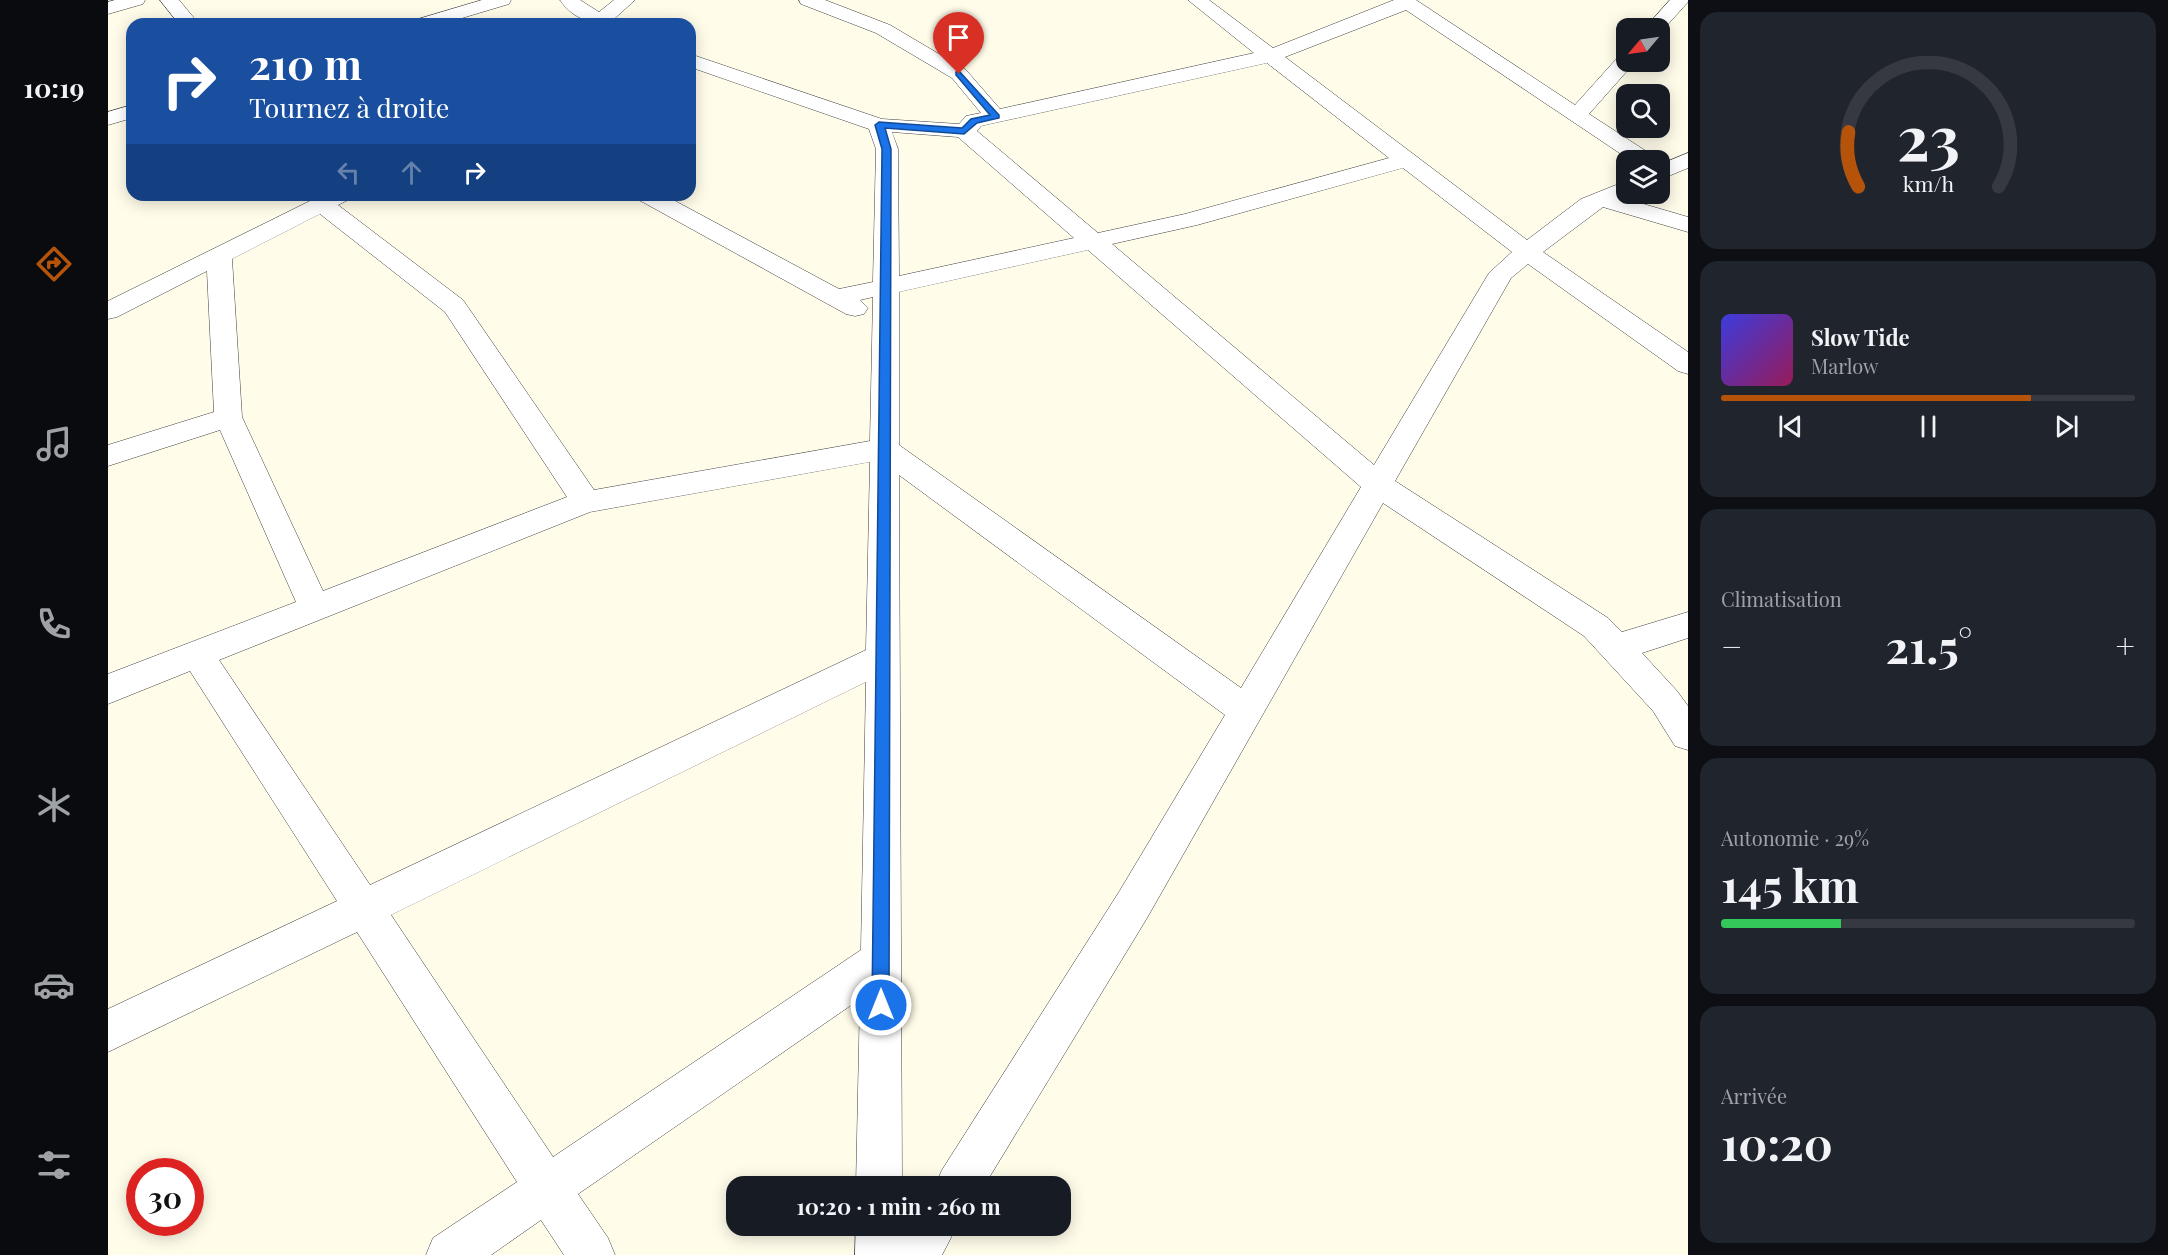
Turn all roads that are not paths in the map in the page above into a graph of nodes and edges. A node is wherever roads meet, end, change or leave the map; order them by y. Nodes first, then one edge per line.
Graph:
1 (136, 0) edge
2 (169, 0) edge
3 (501, 0) edge
4 (569, 0) edge
5 (626, 0) edge
6 (808, 0) edge
7 (1197, 0) edge
8 (1680, 0) edge
9 (1688, 1) edge
10 (1405, 2) edge
11 (108, 8) edge
12 (184, 18) edge
13 (442, 18) edge
14 (597, 18) edge
15 (609, 18) edge
16 (1663, 18) edge
17 (1270, 56) junction
18 (696, 62) edge
19 (1616, 71) edge
20 (126, 113) edge
21 (1576, 116) junction
22 (996, 117) junction
23 (108, 119) edge
24 (879, 125) junction
25 (964, 131) junction
26 (1627, 150) edge
27 (1406, 160) junction
28 (1688, 160) edge
29 (1670, 165) edge
30 (1614, 193) edge
31 (327, 201) edge
32 (336, 201) edge
33 (658, 201) edge
34 (1688, 225) edge
35 (1092, 241) junction
36 (1527, 252) junction
37 (219, 255) junction
38 (886, 287) junction
39 (836, 298) junction
40 (108, 311) edge
41 (885, 325) junction
42 (1688, 365) edge
43 (228, 417) junction
44 (884, 449) junction
45 (108, 456) edge
46 (1377, 484) junction
47 (586, 502) junction
48 (315, 608) junction
49 (1688, 625) edge
50 (1616, 648) junction
51 (197, 654) junction
52 (883, 658) junction
53 (108, 688) edge
54 (1246, 711) junction
55 (1688, 735) edge
56 (364, 908) junction
57 (881, 960) junction
58 (108, 1031) edge
59 (879, 1176) edge
60 (964, 1176) edge
61 (548, 1189) junction
62 (879, 1236) edge
63 (927, 1236) edge
64 (450, 1255) edge
65 (591, 1255) edge
66 (879, 1255) edge
67 (915, 1255) edge

1 - 11 street
2 - 12 street
3 - 13 street
4 - 14 street
5 - 15 street
6 - 22 street
7 - 17 street
8 - 9 street
8 - 16 street
10 - 17 street
10 - 21 street
17 - 22 street
17 - 27 street
18 - 24 street
19 - 21 street
20 - 23 street
21 - 26 street
22 - 25 street
24 - 25 street
24 - 38 street
25 - 35 street
27 - 35 street
27 - 36 street
28 - 29 street
30 - 34 street
30 - 36 street
31 - 37 street
32 - 47 street
33 - 39 street
35 - 38 street
35 - 46 street
36 - 42 street
36 - 46 street
37 - 40 street
37 - 43 street
38 - 39 street
38 - 41 street
39 - 41 street
41 - 44 street
43 - 45 street
43 - 48 street
44 - 47 street
44 - 52 street
44 - 54 street
46 - 50 street
46 - 54 street
47 - 48 street
48 - 51 street
49 - 50 street
50 - 55 street
51 - 53 street
51 - 56 street
52 - 56 street
52 - 57 street
54 - 60 street
56 - 58 street
56 - 61 street
57 - 59 street
57 - 61 street
61 - 64 street
61 - 65 street
62 - 66 street
63 - 67 street

